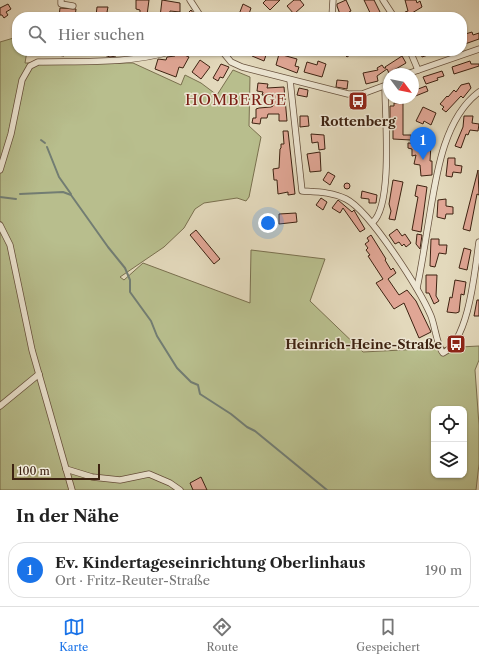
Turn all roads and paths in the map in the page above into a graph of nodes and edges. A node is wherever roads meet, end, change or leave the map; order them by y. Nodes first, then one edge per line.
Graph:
1 (61, 0) edge
2 (190, 0) edge
3 (333, 0) edge
4 (383, 0) edge
5 (73, 6) dead end
6 (198, 12) edge
7 (332, 12) edge
8 (391, 12) edge
9 (479, 49) edge
10 (467, 53) edge
11 (156, 56) edge
12 (226, 56) edge
13 (412, 56) edge
14 (459, 56) edge
15 (417, 68) edge
16 (419, 70) edge
17 (290, 80) junction
18 (383, 87) edge
19 (479, 92) edge
20 (387, 104) edge
21 (0, 170) edge
22 (373, 222) junction
23 (0, 225) edge
24 (479, 242) edge
25 (417, 288) junction
26 (39, 374) junction
27 (0, 406) edge
28 (66, 468) junction
29 (72, 490) edge
30 (180, 490) edge

1 - 5 street
2 - 6 street
3 - 7 street
4 - 8 street
9 - 10 street
11 - 21 street
12 - 17 street
13 - 15 street
14 - 16 street
17 - 18 street
17 - 22 street
19 - 25 street
20 - 22 street
22 - 25 street
23 - 26 street
24 - 25 street
26 - 27 street
26 - 28 street
28 - 29 street
28 - 30 street

